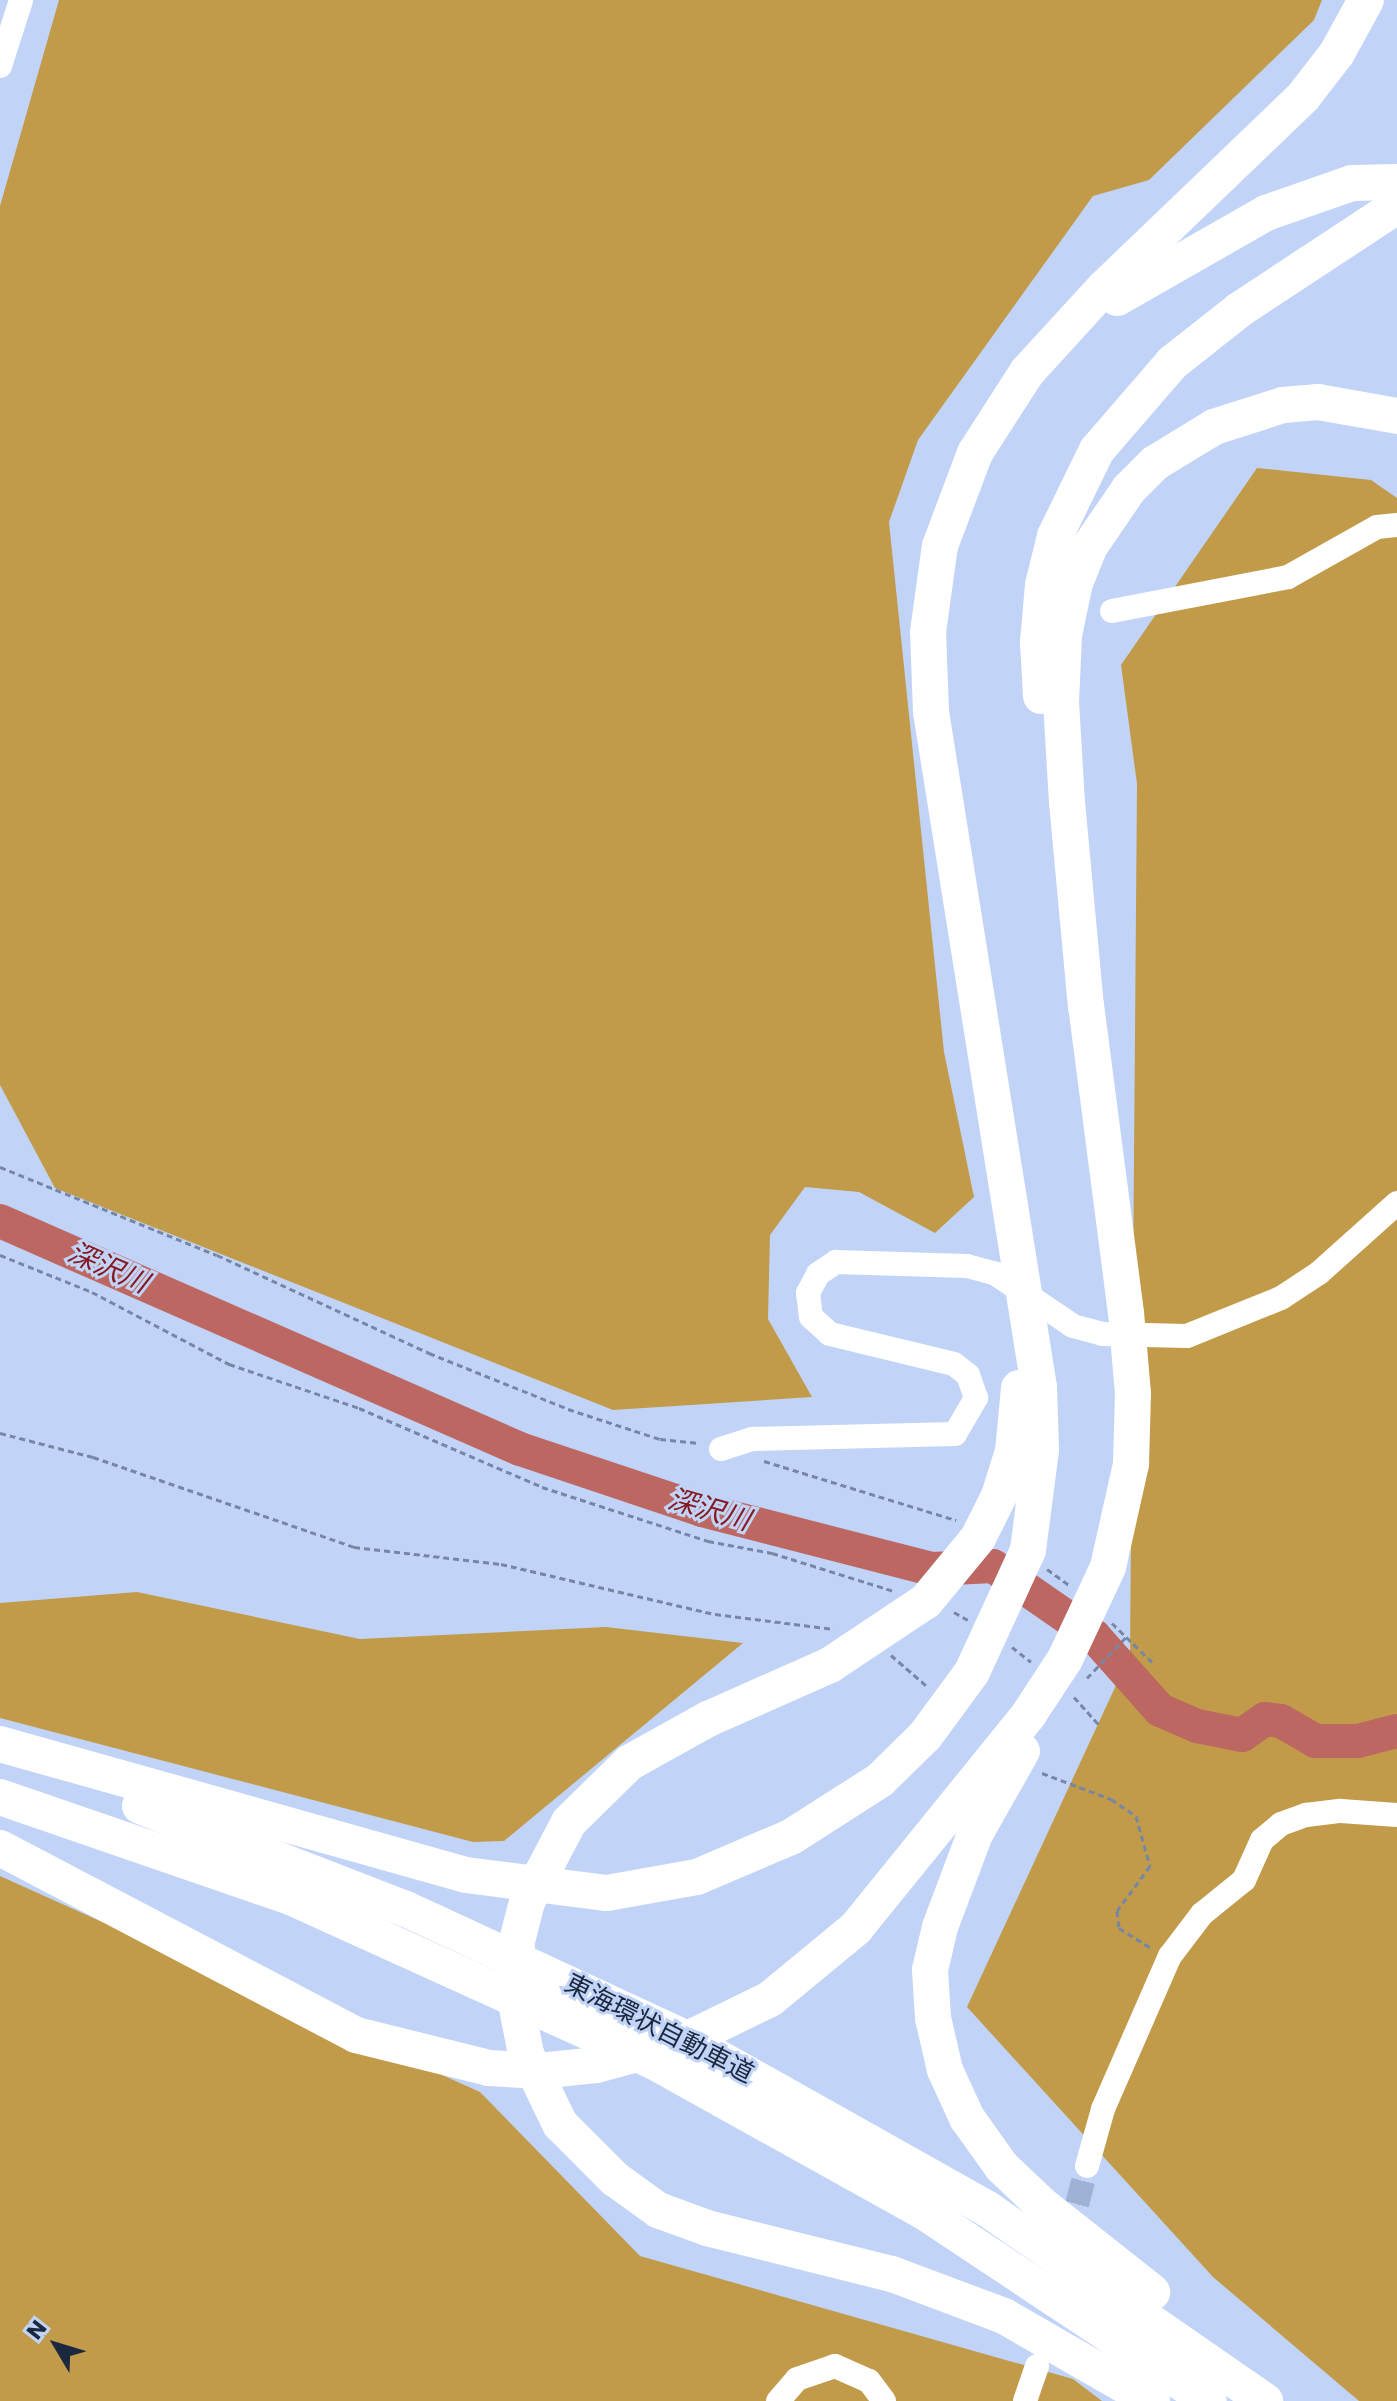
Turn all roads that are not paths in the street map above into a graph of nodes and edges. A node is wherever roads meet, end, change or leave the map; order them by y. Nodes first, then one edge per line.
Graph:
1 (21, 0) edge
2 (1366, 0) edge
3 (0, 66) edge
4 (1397, 182) edge
5 (1388, 212) edge
6 (996, 416) junction
7 (1397, 416) edge
8 (1397, 525) edge
9 (1112, 611) dead end
10 (1098, 1094) junction
11 (1397, 1203) edge
12 (1013, 1242) junction
13 (721, 1449) road end
14 (0, 1744) edge
15 (0, 1761) edge
16 (0, 1797) edge
17 (1397, 1815) edge
18 (960, 1827) junction
19 (0, 1848) edge
20 (1087, 2166) tunnel mouth
21 (1037, 2366) dead end
22 (778, 2401) edge
23 (884, 2401) edge
24 (1025, 2401) edge
25 (1152, 2401) edge
26 (1209, 2401) edge
27 (1265, 2401) edge
28 (1292, 2401) edge

1 - 3 street
2 - 6 highway
4 - 6 highway
5 - 10 highway
6 - 12 highway
7 - 10 highway
8 - 9 street
10 - 18 highway
11 - 13 street
12 - 14 highway
12 - 25 highway
15 - 27 highway, 東海環状自動車道
16 - 26 highway, 東海環状自動車道
17 - 20 street
18 - 19 highway
18 - 28 highway
21 - 24 street
22 - 23 street

